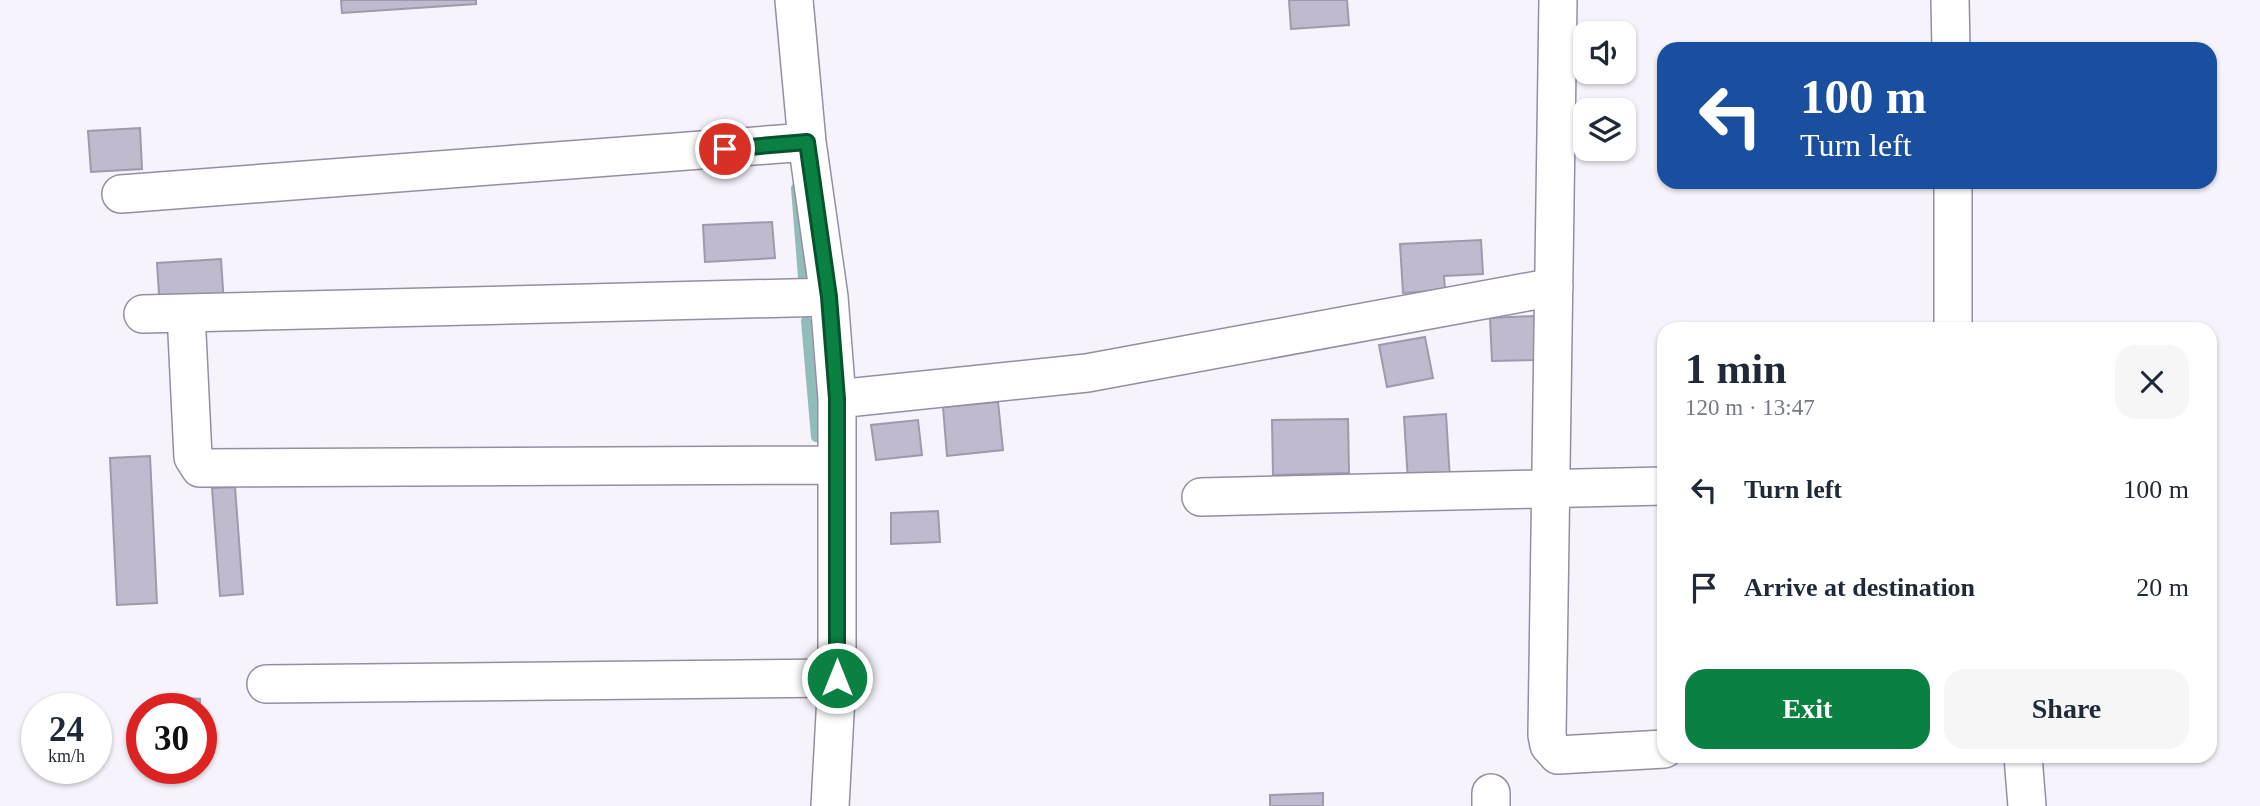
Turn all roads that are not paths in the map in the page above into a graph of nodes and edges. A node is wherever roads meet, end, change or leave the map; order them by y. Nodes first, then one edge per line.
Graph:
1 (794, 0) edge
2 (1558, 0) edge
3 (1950, 0) edge
4 (1951, 42) edge
5 (807, 142) junction
6 (1953, 189) edge
7 (121, 194) dead end
8 (1554, 287) junction
9 (829, 297) junction
10 (187, 313) junction
11 (142, 314) dead end
12 (1953, 322) edge
13 (837, 399) junction
14 (836, 465) junction
15 (1657, 486) edge
16 (1551, 489) junction
17 (1200, 497) dead end
18 (837, 678) junction
19 (266, 684) dead end
20 (1657, 749) edge
21 (2024, 763) edge
22 (830, 806) edge
23 (2027, 806) edge

1 - 5 street
2 - 8 street
3 - 4 street
5 - 7 street
5 - 9 street
6 - 12 street
8 - 13 street
8 - 16 street
9 - 10 street
9 - 13 street
10 - 11 street
10 - 14 street
13 - 14 street
14 - 18 street
15 - 16 street
16 - 17 street
16 - 20 street
18 - 19 street
18 - 22 street
21 - 23 street

